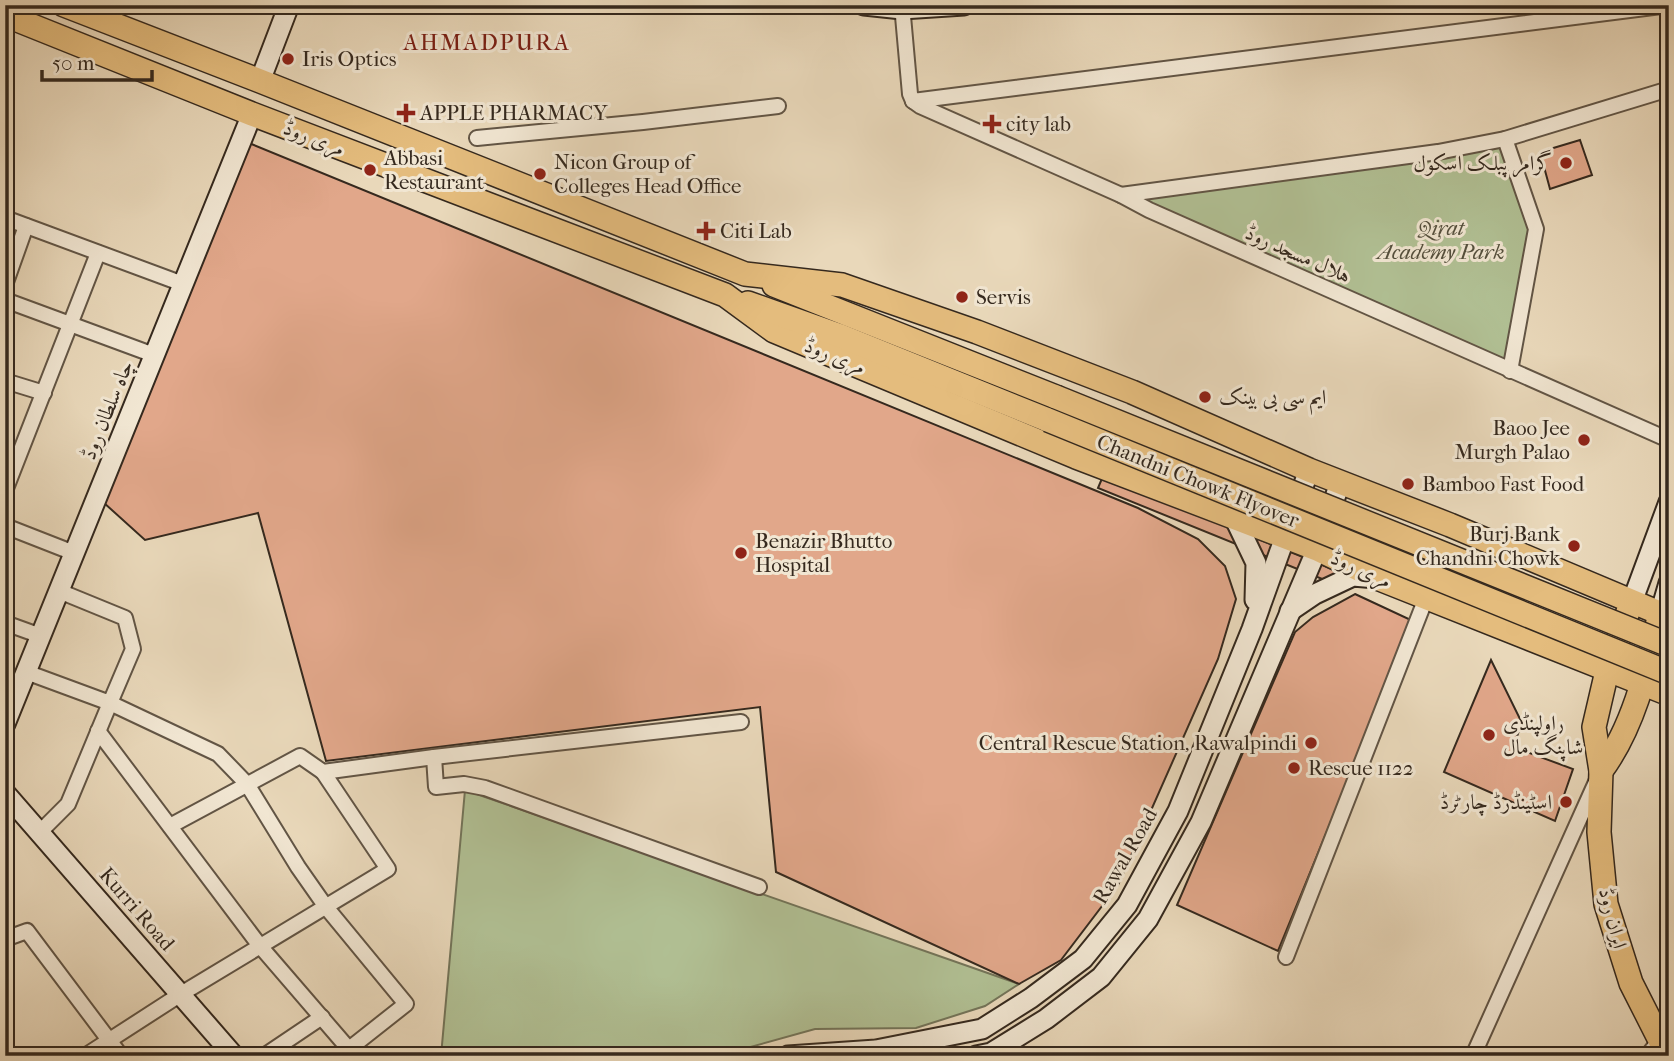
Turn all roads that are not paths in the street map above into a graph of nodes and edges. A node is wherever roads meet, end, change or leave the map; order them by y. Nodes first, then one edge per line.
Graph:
1 (64, 5) edge
2 (289, 5) edge
3 (864, 5) edge
4 (964, 5) edge
5 (1669, 5) edge
6 (902, 7) edge
7 (5, 15) edge
8 (260, 81) junction
9 (1669, 89) edge
10 (913, 101) junction
11 (778, 106) dead end
12 (252, 114) junction
13 (477, 138) dead end
14 (1505, 139) junction
15 (1121, 195) junction
16 (5, 218) edge
17 (26, 226) junction
18 (98, 253) junction
19 (745, 274) junction
20 (183, 284) junction
21 (5, 285) edge
22 (725, 295) junction
23 (5, 300) edge
24 (72, 324) junction
25 (154, 355) junction
26 (1510, 371) junction
27 (5, 381) edge
28 (44, 393) junction
29 (1669, 440) edge
30 (1309, 470) junction
31 (1340, 483) junction
32 (5, 491) edge
33 (1669, 502) edge
34 (1234, 517) junction
35 (5, 526) edge
36 (1284, 537) junction
37 (1317, 550) junction
38 (74, 553) junction
39 (1377, 578) junction
40 (1669, 583) edge
41 (59, 591) junction
42 (1426, 598) junction
43 (1632, 602) junction
44 (1290, 611) junction
45 (1664, 615) edge
46 (5, 623) edge
47 (1252, 629) junction
48 (41, 636) junction
49 (1669, 645) edge
50 (1607, 671) junction
51 (26, 672) junction
52 (1669, 673) edge
53 (1644, 684) junction
54 (1669, 694) edge
55 (110, 703) junction
56 (741, 722) dead end
57 (5, 724) edge
58 (98, 731) junction
59 (433, 757) junction
60 (1601, 771) junction
61 (323, 772) junction
62 (247, 784) junction
63 (5, 793) edge
64 (170, 827) junction
65 (40, 832) junction
66 (759, 887) dead end
67 (326, 907) junction
68 (5, 939) edge
69 (260, 946) junction
70 (1286, 957) dead end
71 (181, 994) junction
72 (322, 1017) junction
73 (110, 1040) junction
74 (1658, 1051) edge
75 (352, 1052) edge
76 (85, 1056) edge
77 (121, 1056) edge
78 (234, 1056) edge
79 (264, 1056) edge
80 (788, 1056) edge
81 (976, 1056) edge
82 (1473, 1056) edge

1 - 8 main road, مری روڈ
2 - 8 main road
3 - 6 main road
4 - 6 main road
5 - 10 street
6 - 10 street
7 - 12 main road, مری روڈ
8 - 19 main road, مری روڈ
9 - 14 street
10 - 15 street, ہلال مسجد روڈ
11 - 13 street
12 - 20 main road, چاہ سلطان روڈ
12 - 22 main road, مری روڈ
14 - 15 street
14 - 26 street
15 - 26 street, ہلال مسجد روڈ
16 - 17 street
17 - 18 street
17 - 21 street
18 - 20 street
18 - 24 street
19 - 30 main road, مری روڈ
19 - 49 main road, Chandni Chowk Flyover, bridge
20 - 25 main road, چاہ سلطان روڈ
22 - 34 main road, مری روڈ
22 - 52 main road, Chandni Chowk Flyover, bridge
23 - 24 street
24 - 25 street
24 - 28 street
25 - 38 main road, چاہ سلطان روڈ
26 - 29 street, ہلال مسجد روڈ
27 - 28 street
28 - 32 street
30 - 31 main road, مری روڈ
30 - 36 main road, Rawal Road
31 - 37 main road
31 - 43 main road, مری روڈ
33 - 43 main road
34 - 36 main road, مری روڈ
34 - 47 main road
35 - 38 street
36 - 37 main road, مری روڈ
36 - 47 main road, Rawal Road
37 - 39 main road, مری روڈ
37 - 44 main road
38 - 41 main road, چاہ سلطان روڈ
39 - 42 main road, مری روڈ
39 - 44 main road
40 - 45 main road
41 - 48 main road, چاہ سلطان روڈ
41 - 55 street
42 - 50 main road, مری روڈ
42 - 70 street
43 - 45 main road, مری روڈ
43 - 50 main road, ایران روڈ
44 - 81 main road
45 - 53 main road, ایران روڈ
46 - 48 street
47 - 80 main road, Rawal Road
48 - 51 main road, چاہ سلطان روڈ
50 - 53 main road, مری روڈ
50 - 60 main road, ایران روڈ
51 - 55 street
51 - 57 main road, چاہ سلطان روڈ
53 - 54 main road, مری روڈ
53 - 60 main road, ایران روڈ
55 - 58 street
55 - 62 street
56 - 59 street
58 - 64 street
58 - 65 street
59 - 61 street
59 - 66 street
60 - 74 main road, ایران روڈ
60 - 82 street
61 - 62 street
61 - 67 street
62 - 64 street
62 - 67 street
63 - 65 main road, Kurri Road
64 - 69 street
65 - 71 main road, Kurri Road
67 - 69 street
67 - 75 street
68 - 73 street
69 - 71 street
69 - 72 street
71 - 73 street
71 - 78 main road, Kurri Road
72 - 75 street
72 - 79 street
73 - 76 street
73 - 77 street

